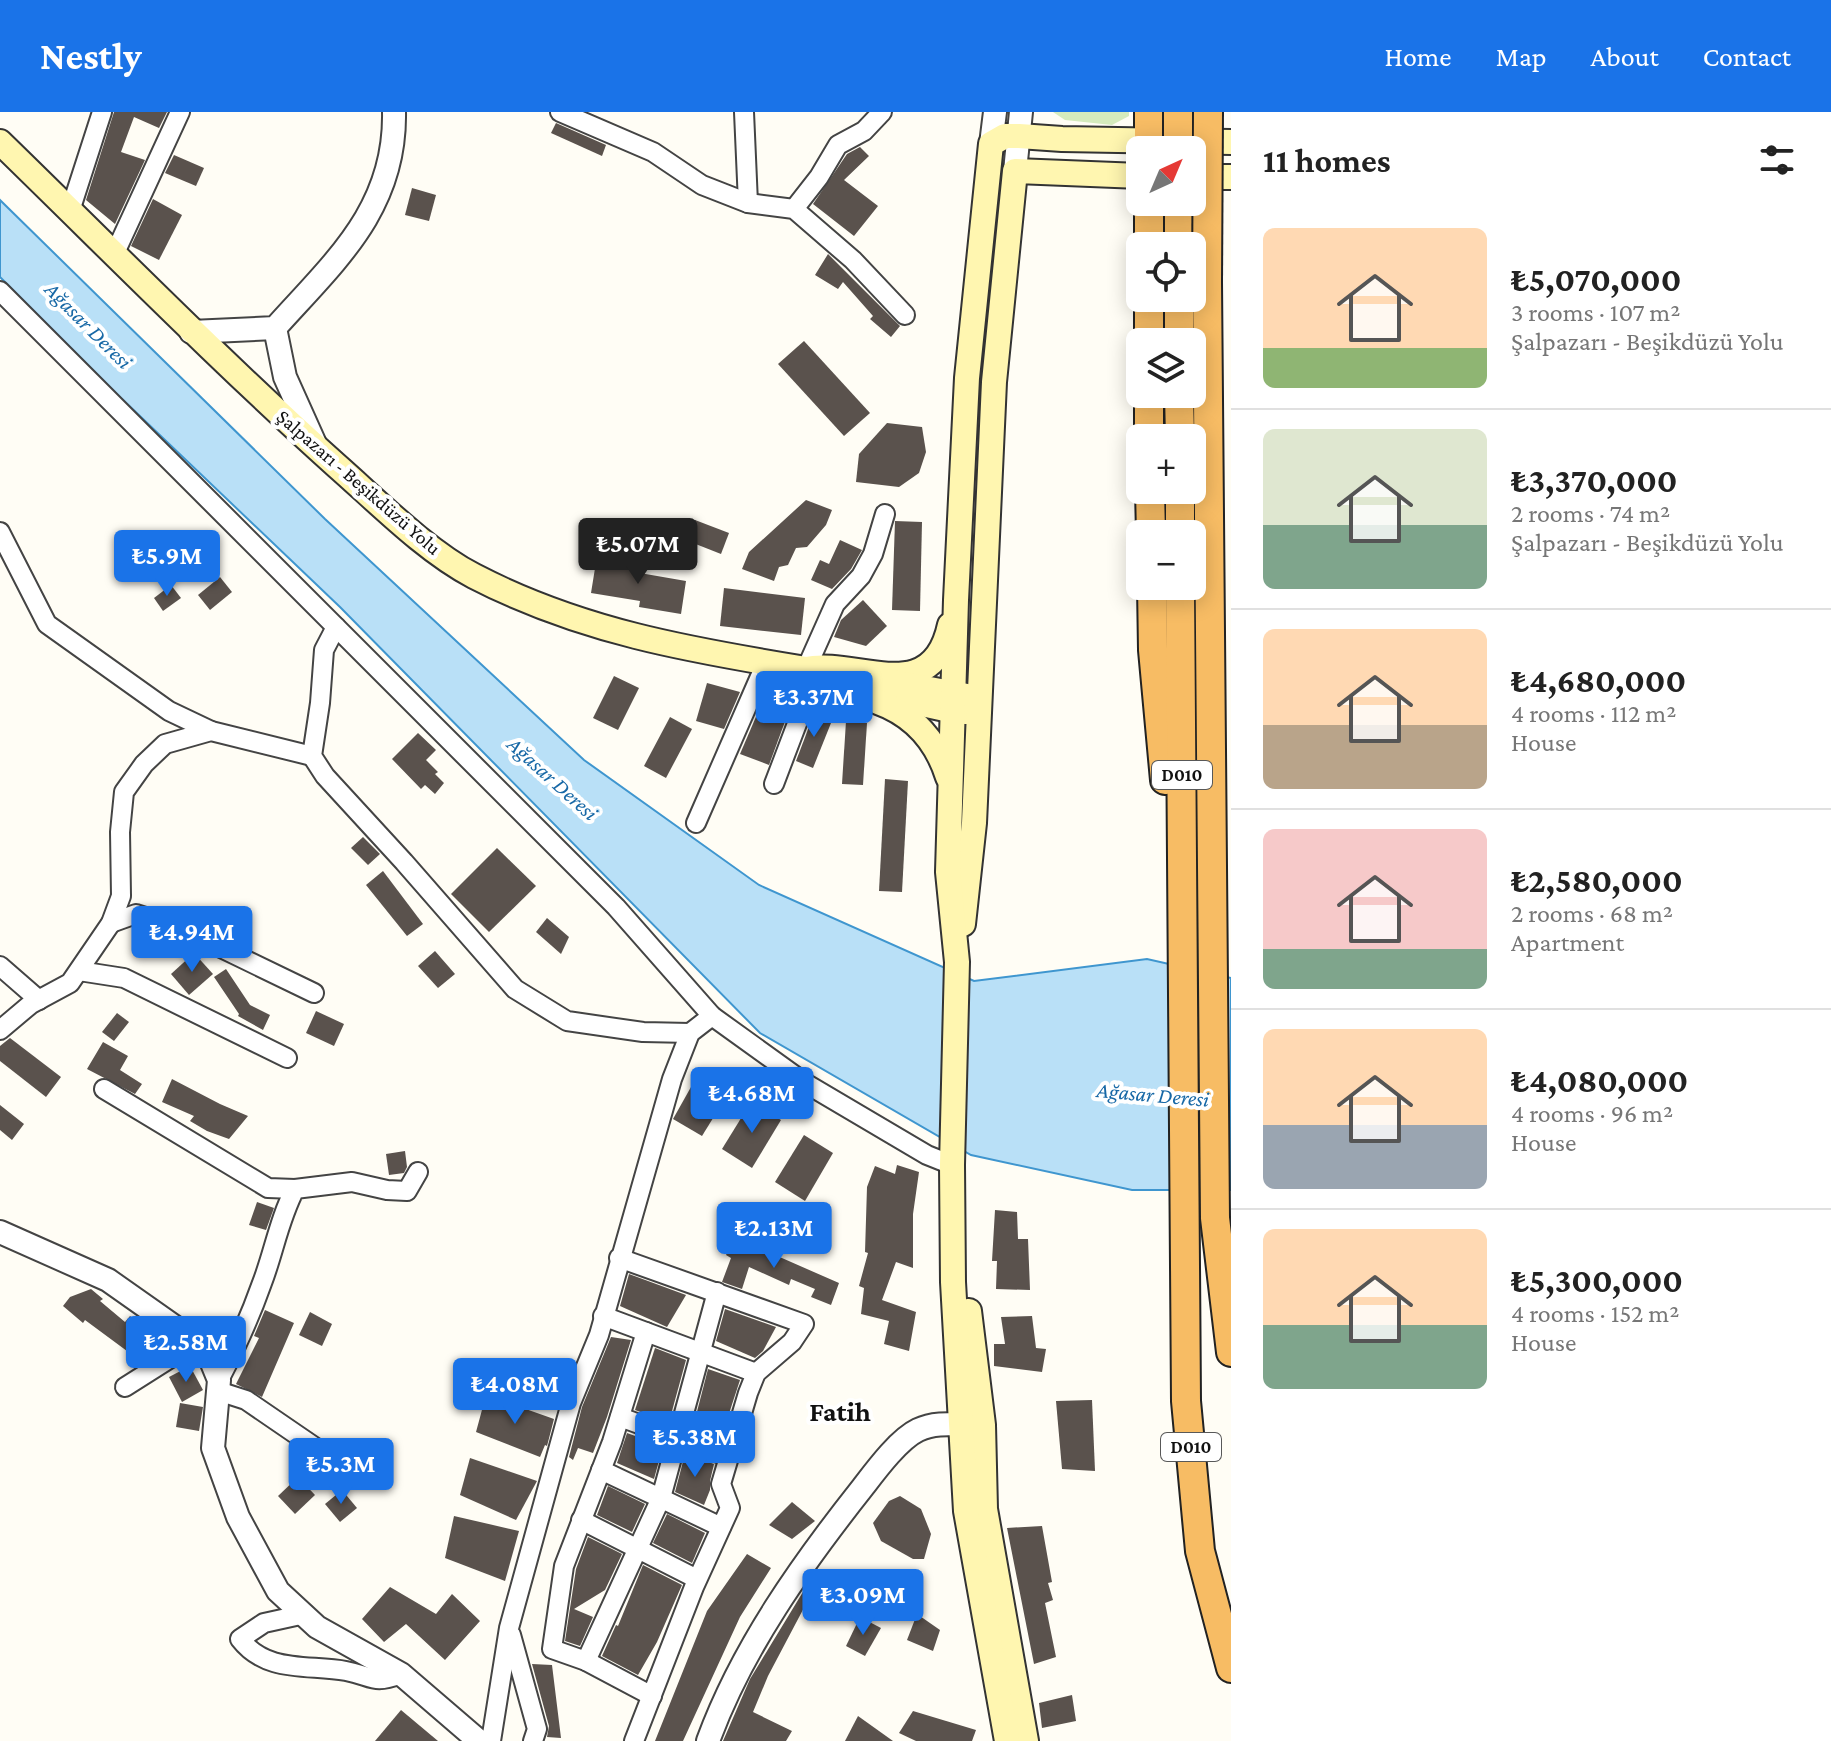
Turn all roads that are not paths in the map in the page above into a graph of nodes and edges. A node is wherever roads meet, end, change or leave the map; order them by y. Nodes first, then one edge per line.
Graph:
1 (102, 112) edge
2 (180, 112) edge
3 (394, 112) edge
4 (560, 112) edge
5 (744, 112) edge
6 (995, 112) edge
7 (1149, 112) edge
8 (1178, 112) edge
9 (1208, 112) edge
10 (879, 113) edge
11 (1020, 124) edge
12 (1149, 136) edge
13 (1178, 136) edge
14 (0, 142) edge
15 (1126, 142) edge
16 (1231, 142) edge
17 (1206, 143) edge
18 (991, 144) junction
19 (1015, 171) junction
20 (1126, 175) edge
21 (1206, 177) edge
22 (1231, 177) edge
23 (748, 203) junction
24 (794, 209) junction
25 (70, 211) junction
26 (114, 255) junction
27 (0, 291) edge
28 (905, 315) dead end
29 (275, 328) junction
30 (191, 332) junction
31 (317, 447) junction
32 (885, 514) dead end
33 (0, 532) edge
34 (956, 600) junction
35 (1152, 600) edge
36 (1180, 600) edge
37 (336, 627) junction
38 (766, 663) junction
39 (806, 669) junction
40 (836, 678) junction
41 (954, 702) junction
42 (979, 708) junction
43 (211, 731) junction
44 (1231, 748) edge
45 (312, 756) junction
46 (950, 783) junction
47 (774, 784) dead end
48 (696, 823) dead end
49 (111, 923) junction
50 (957, 962) junction
51 (1183, 964) junction
52 (1214, 965) junction
53 (0, 966) edge
54 (79, 971) junction
55 (314, 993) dead end
56 (39, 1000) junction
57 (712, 1016) junction
58 (0, 1030) edge
59 (690, 1033) junction
60 (287, 1058) dead end
61 (104, 1089) dead end
62 (952, 1158) junction
63 (418, 1172) dead end
64 (295, 1189) junction
65 (0, 1232) edge
66 (619, 1258) junction
67 (717, 1292) junction
68 (603, 1316) junction
69 (646, 1332) junction
70 (196, 1342) junction
71 (1231, 1352) edge
72 (702, 1353) junction
73 (756, 1373) junction
74 (218, 1385) junction
75 (125, 1387) dead end
76 (620, 1417) junction
77 (971, 1425) junction
78 (679, 1438) junction
79 (729, 1457) junction
80 (338, 1463) dead end
81 (601, 1470) junction
82 (661, 1498) junction
83 (581, 1520) junction
84 (721, 1527) junction
85 (638, 1549) junction
86 (697, 1579) junction
87 (305, 1614) junction
88 (509, 1628) junction
89 (586, 1661) junction
90 (1231, 1668) edge
91 (401, 1674) junction
92 (652, 1696) junction
93 (479, 1741) edge
94 (491, 1741) edge
95 (533, 1741) edge
96 (634, 1741) edge
97 (708, 1741) edge
98 (1007, 1741) edge
99 (1026, 1741) edge

1 - 25 street
2 - 26 street
3 - 29 street
4 - 23 street
5 - 23 street
6 - 18 street
7 - 12 highway
8 - 13 highway, bridge
9 - 52 highway, D010, bridge
10 - 24 street
11 - 15 main road
11 - 18 main road
11 - 19 street
14 - 25 main road, Şalpazarı - Beşikdüzü Yolu
16 - 17 main road
18 - 34 main road
19 - 20 main road
19 - 42 main road
21 - 22 main road
23 - 24 street
24 - 28 street
25 - 26 main road, Şalpazarı - Beşikdüzü Yolu
26 - 30 main road, Şalpazarı - Beşikdüzü Yolu
27 - 37 street
29 - 30 street
29 - 31 street
30 - 31 main road, Şalpazarı - Beşikdüzü Yolu
31 - 38 main road, Şalpazarı - Beşikdüzü Yolu
32 - 39 street
33 - 43 street
34 - 40 main road
34 - 41 main road
35 - 51 highway
36 - 51 highway, D010
37 - 45 street
37 - 57 street
38 - 39 main road, Şalpazarı - Beşikdüzü Yolu
38 - 48 street
39 - 40 main road
39 - 47 street
40 - 41 main road
40 - 46 main road
41 - 42 main road
41 - 46 main road
42 - 50 main road
43 - 45 street
43 - 49 street
44 - 52 highway
45 - 59 street
46 - 50 main road
49 - 54 street
49 - 55 street
50 - 62 main road
51 - 90 highway, D010
52 - 71 highway, D010
53 - 56 street
54 - 56 street
54 - 60 street
56 - 58 street
57 - 59 street
57 - 62 street
59 - 66 street
61 - 64 street
62 - 77 main road
63 - 64 street
64 - 74 street
65 - 70 street
66 - 67 street
66 - 68 street
67 - 72 street
67 - 73 street
68 - 69 street
68 - 88 street
69 - 72 street
69 - 76 street
70 - 74 street
70 - 75 street
72 - 73 street
72 - 78 street
73 - 79 street
74 - 80 street
74 - 87 street
76 - 78 street
76 - 81 street
77 - 97 street
77 - 98 main road
77 - 99 main road
78 - 79 street
78 - 82 street
79 - 84 street
81 - 82 street
81 - 83 street
82 - 84 street
82 - 85 street
83 - 85 street
83 - 89 street
84 - 86 street
85 - 86 street
85 - 89 street
86 - 92 street
87 - 91 street
87 - 91 street
88 - 94 street
88 - 95 street
89 - 92 street
91 - 93 street
92 - 96 street

